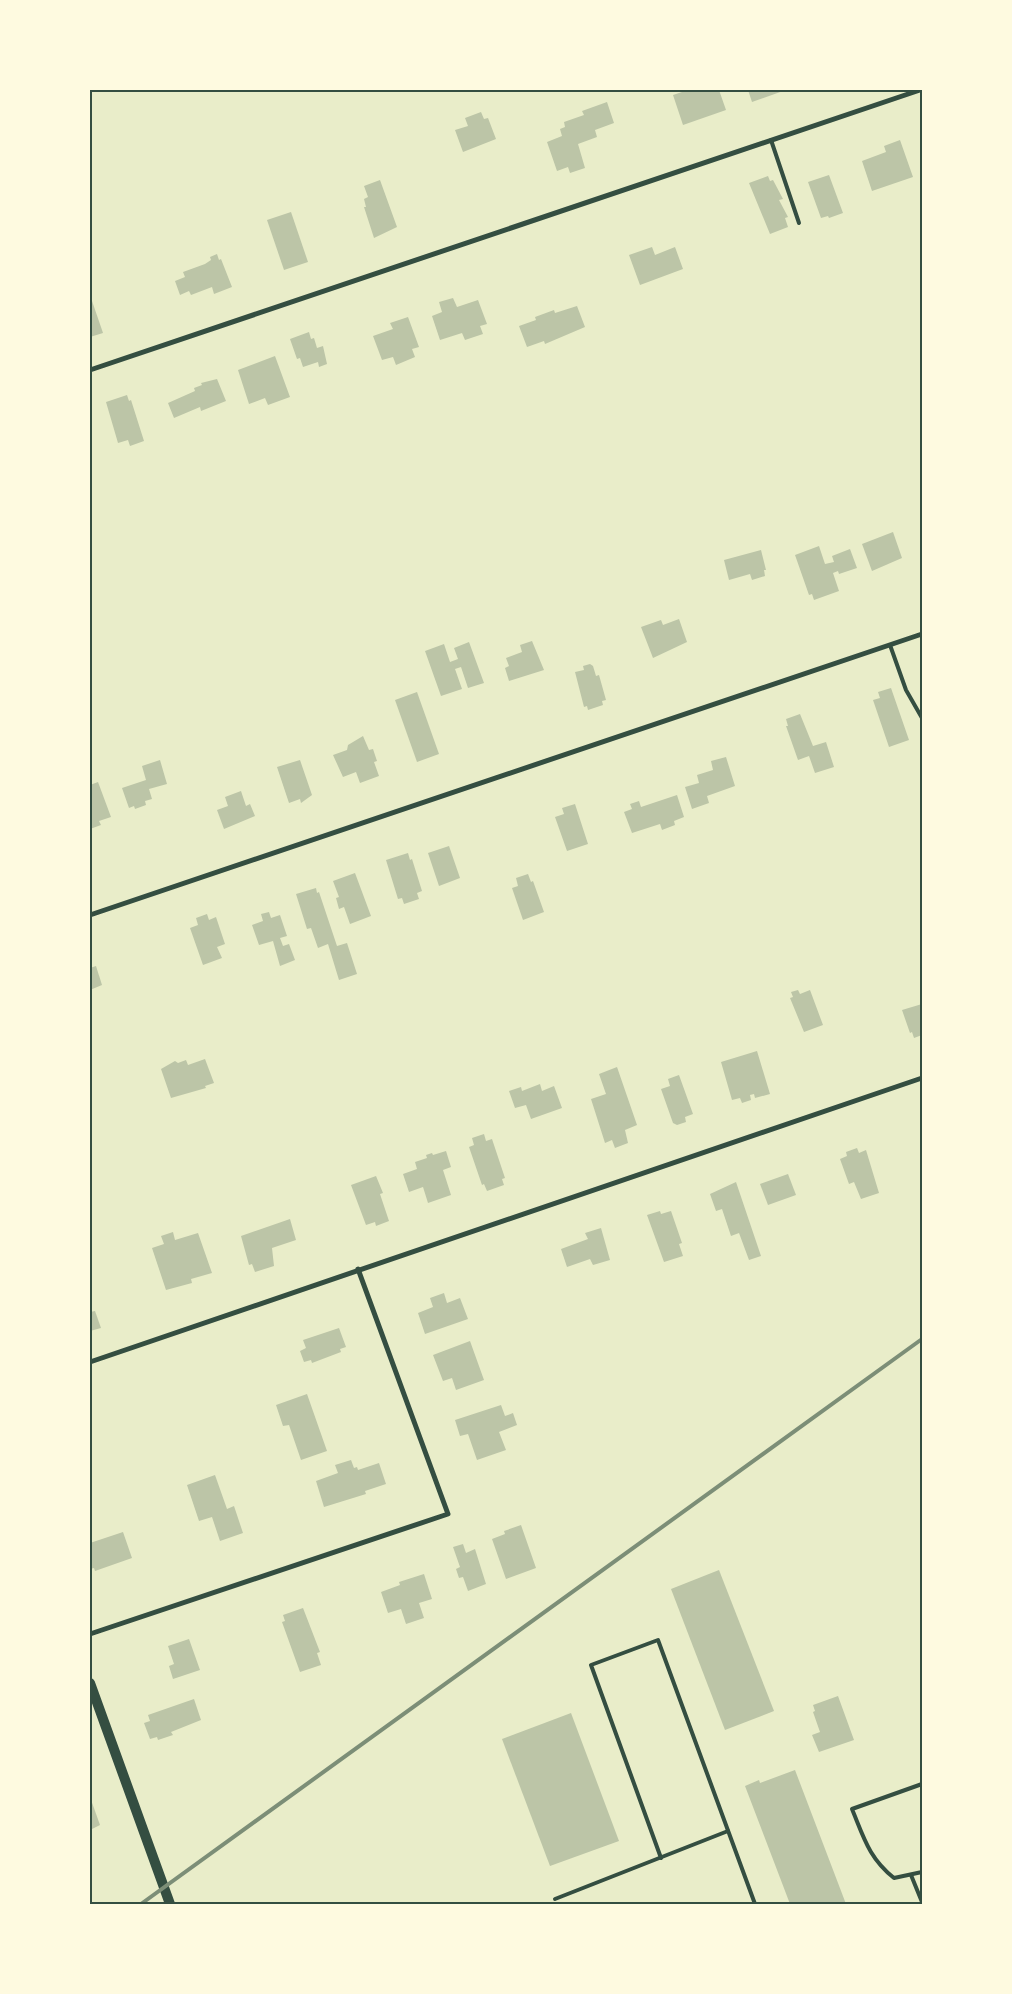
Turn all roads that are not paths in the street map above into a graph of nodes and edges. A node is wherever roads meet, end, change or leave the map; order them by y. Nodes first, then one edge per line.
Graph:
1 (920, 90) edge
2 (770, 140) junction
3 (799, 223) dead end
4 (90, 370) edge
5 (922, 634) edge
6 (890, 645) junction
7 (922, 718) edge
8 (90, 915) edge
9 (922, 1078) edge
10 (358, 1269) junction
11 (90, 1362) edge
12 (90, 1634) edge
13 (90, 1683) edge
14 (922, 1784) edge
15 (728, 1831) junction
16 (661, 1858) junction
17 (922, 1872) edge
18 (911, 1874) junction
19 (555, 1899) dead end
20 (922, 1902) edge
21 (170, 1904) edge
22 (755, 1904) edge

1 - 2 street
2 - 3 lane
2 - 4 street
5 - 6 street
6 - 7 lane
6 - 8 street
9 - 10 street
10 - 11 street
10 - 12 street
13 - 21 main road
14 - 18 lane
15 - 16 lane
15 - 16 lane
15 - 22 lane
16 - 19 lane
17 - 18 lane
18 - 20 lane

